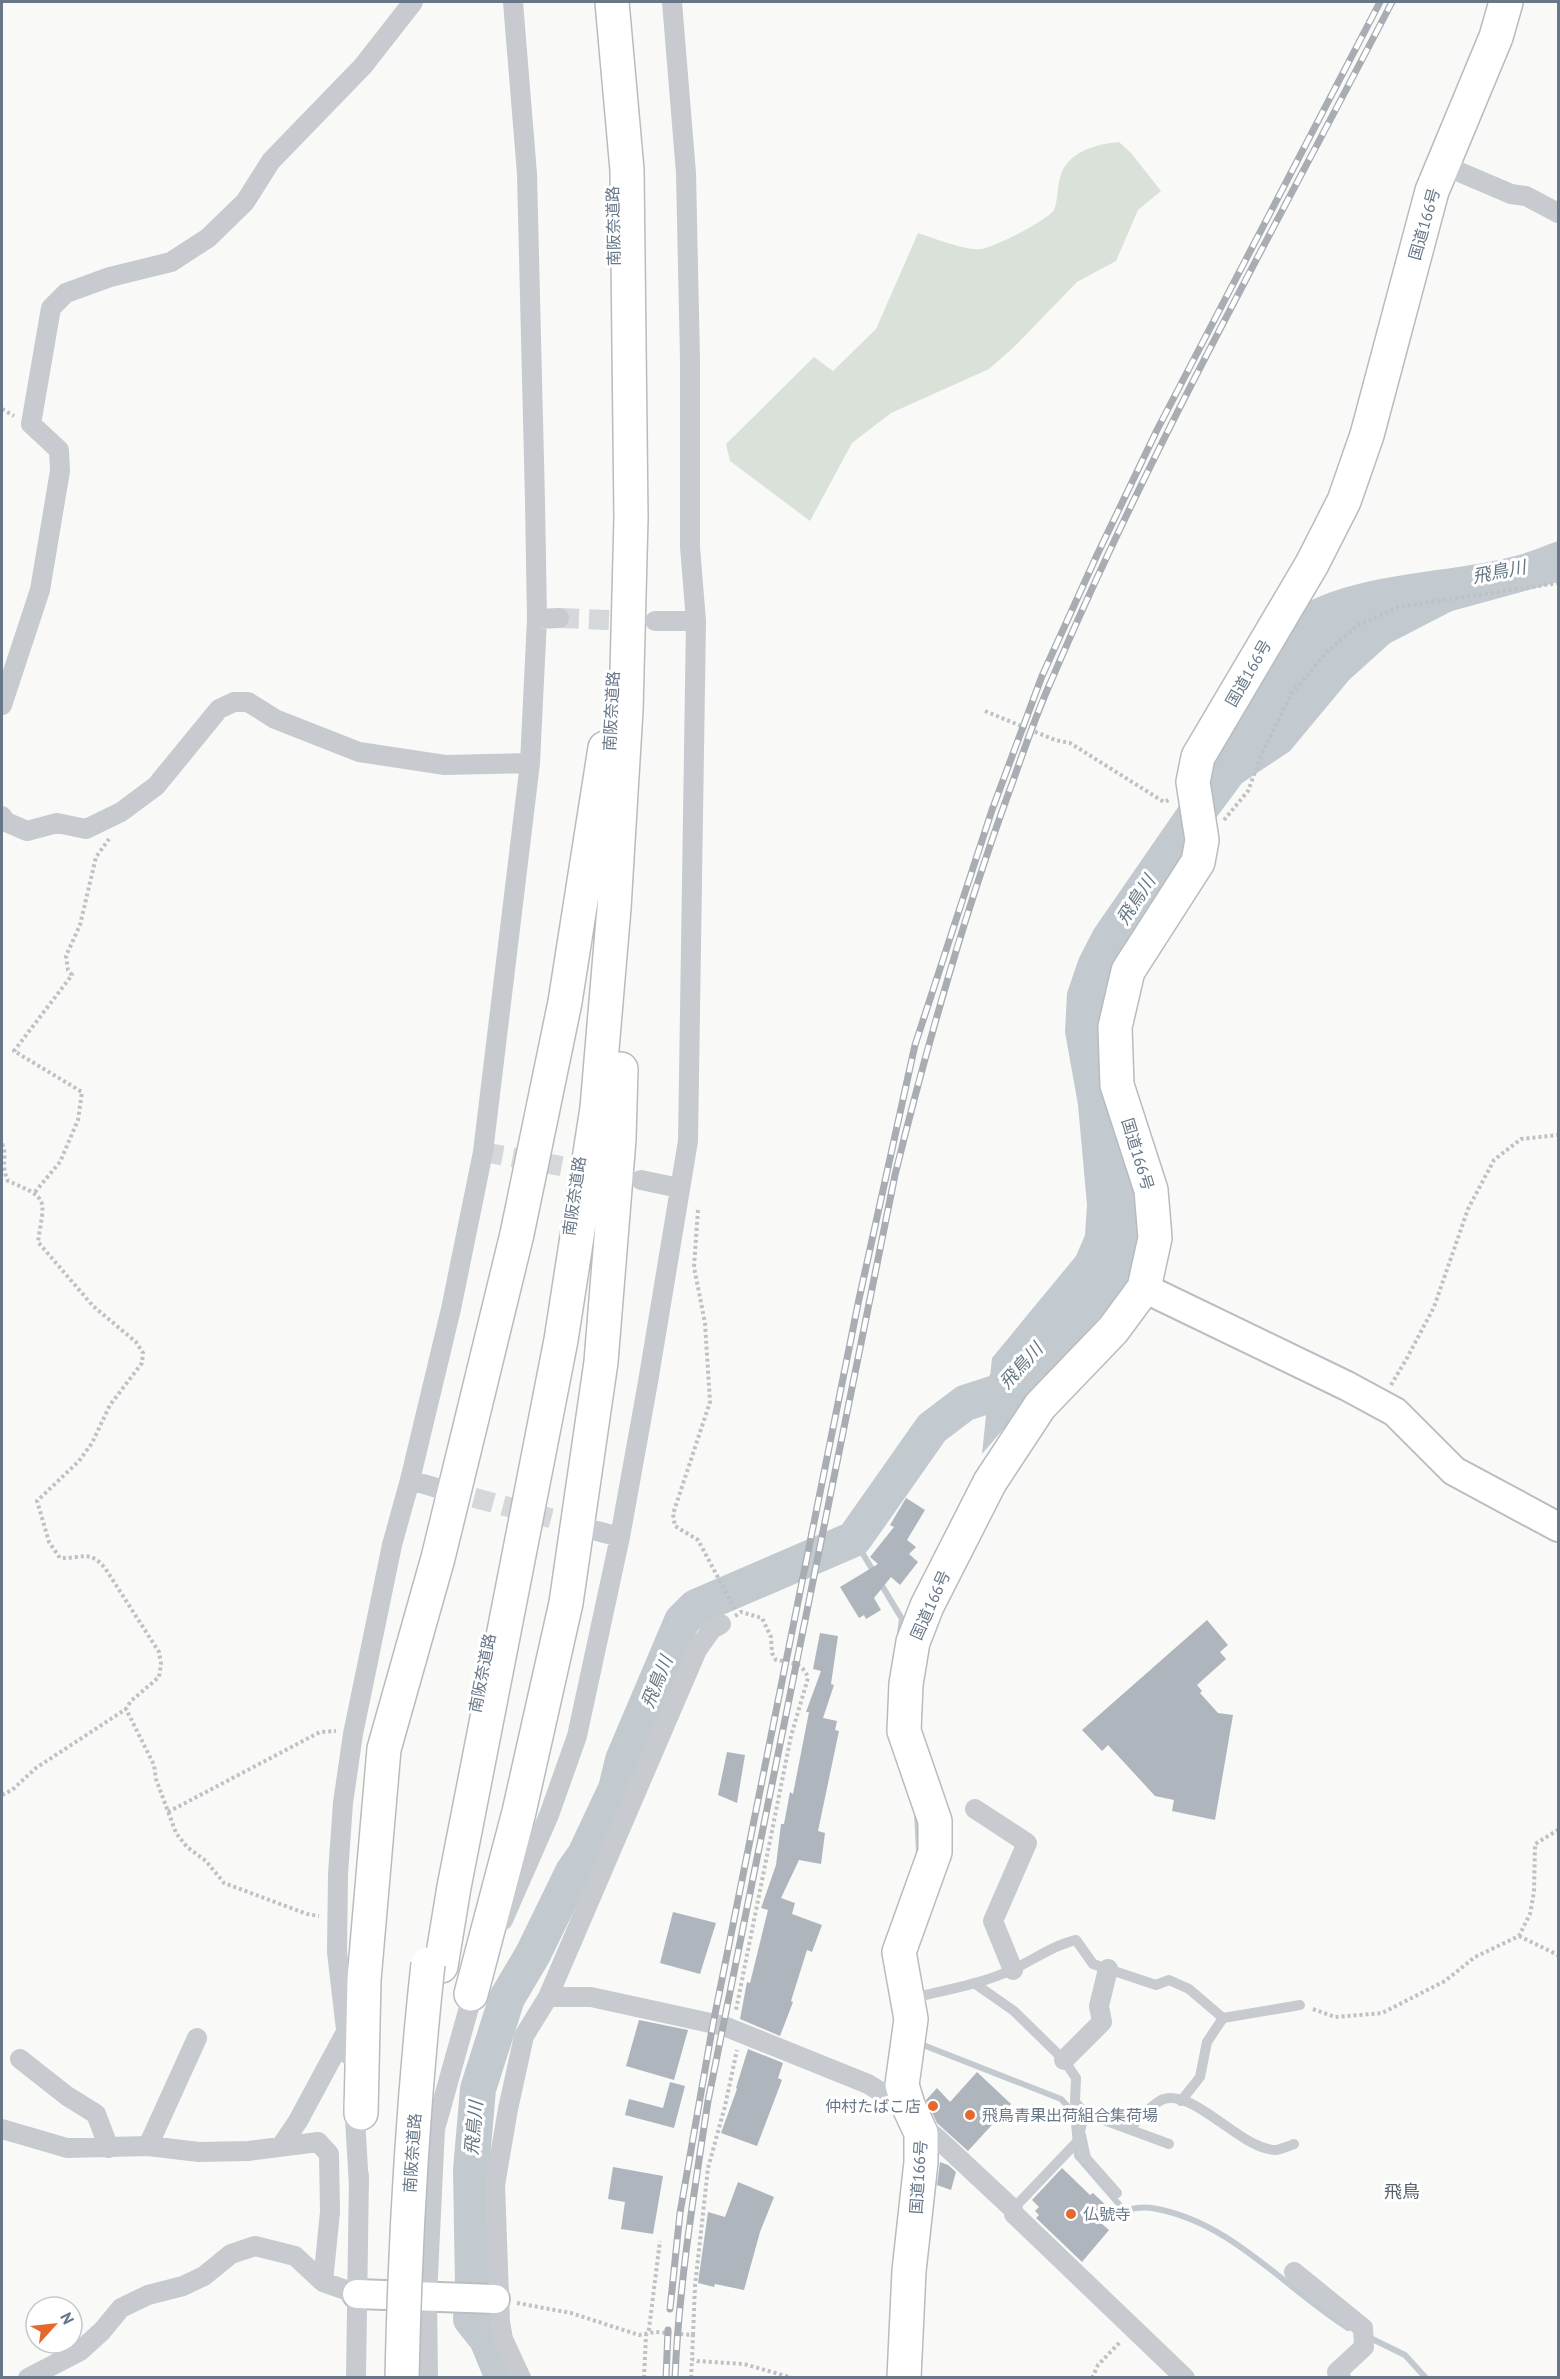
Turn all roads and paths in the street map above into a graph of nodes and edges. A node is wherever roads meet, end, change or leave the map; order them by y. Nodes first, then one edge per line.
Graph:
1 (413, 2) edge
2 (513, 2) edge
3 (599, 2) edge
4 (612, 2) edge
5 (672, 2) edge
6 (1506, 2) edge
7 (1443, 165) junction
8 (1558, 213) edge
9 (1558, 583) edge
10 (559, 618) tunnel mouth
11 (537, 620) junction
12 (655, 621) tunnel mouth
13 (696, 621) junction
14 (2, 705) edge
15 (619, 707) junction
16 (984, 711) dead end
17 (530, 763) junction
18 (1194, 779) junction
19 (2, 816) edge
20 (98, 823) junction
21 (1201, 844) junction
22 (1558, 1135) edge
23 (2, 1144) edge
24 (641, 1180) dead end
25 (679, 1188) junction
26 (35, 1192) junction
27 (1144, 1288) junction
28 (1378, 1404) junction
29 (410, 1480) junction
30 (436, 1488) tunnel mouth
31 (1558, 1527) edge
32 (597, 1531) tunnel mouth
33 (620, 1537) junction
34 (736, 1610) dead end
35 (721, 1624) joint
36 (126, 1709) junction
37 (354, 1730) junction
38 (2, 1795) edge
39 (975, 1809) dead end
40 (168, 1812) junction
41 (1558, 1830) edge
42 (338, 1919) junction
43 (1520, 1936) junction
44 (1558, 1955) edge
45 (435, 1965) junction
46 (1108, 1969) junction
47 (1013, 1970) junction
48 (974, 1983) junction
49 (471, 1994) junction
50 (548, 1998) junction
51 (1300, 2005) joint
52 (1223, 2018) junction
53 (909, 2020) junction
54 (347, 2030) junction
55 (737, 2030) junction
56 (197, 2038) dead end
57 (20, 2059) dead end
58 (1064, 2060) junction
59 (1181, 2101) junction
60 (361, 2113) joint
61 (1085, 2113) junction
62 (916, 2121) junction
63 (2, 2129) edge
64 (1129, 2129) junction
65 (1076, 2142) junction
66 (1169, 2144) dead end
67 (1294, 2144) dead end
68 (148, 2146) junction
69 (281, 2146) junction
70 (108, 2148) junction
71 (359, 2186) junction
72 (1117, 2193) dead end
73 (1013, 2209) junction
74 (660, 2241) dead end
75 (1294, 2272) dead end
76 (323, 2282) junction
77 (357, 2294) junction
78 (436, 2296) junction
79 (497, 2299) junction
80 (1133, 2328) junction
81 (646, 2335) junction
82 (693, 2335) junction
83 (692, 2359) junction
84 (28, 2378) edge
85 (356, 2378) edge
86 (402, 2378) edge
87 (414, 2378) edge
88 (429, 2378) edge
89 (521, 2378) edge
90 (644, 2378) edge
91 (691, 2378) edge
92 (792, 2378) edge
93 (904, 2378) edge
94 (1092, 2378) edge
95 (1185, 2378) edge
96 (1341, 2378) edge

1 - 14 street
2 - 11 street
3 - 15 highway, 南阪奈道路
4 - 15 highway, 南阪奈道路
5 - 13 street
6 - 7 highway, 国道166号
7 - 8 street
7 - 18 highway, 国道166号
9 - 21 path
10 - 11 street
11 - 17 street
12 - 13 street
13 - 25 street
15 - 45 highway, 南阪奈道路
15 - 49 highway
15 - 60 highway
16 - 18 path
17 - 20 street
17 - 29 street
18 - 21 highway, 国道166号
19 - 20 street
20 - 26 path
21 - 27 highway, 国道166号
22 - 28 path
23 - 26 path
24 - 25 street
25 - 33 street
25 - 34 path
26 - 36 path
27 - 28 street
27 - 53 highway, 国道166号
28 - 31 street
29 - 30 street
29 - 37 street
32 - 33 street
33 - 49 street
35 - 50 street
35 - 55 path
36 - 38 path
36 - 40 path
37 - 40 path
37 - 42 street
39 - 47 street
40 - 42 path
41 - 43 path
42 - 54 street
43 - 44 path
43 - 51 path
45 - 86 highway, 南阪奈道路, bridge
45 - 87 highway, 南阪奈道路
46 - 47 lane
46 - 52 lane
46 - 58 street
47 - 48 lane
48 - 53 lane
48 - 58 lane
49 - 78 street
50 - 55 street
50 - 79 street
51 - 52 lane
52 - 59 lane
53 - 62 highway, 国道166号
54 - 69 street
54 - 71 street
55 - 62 street
55 - 82 path
56 - 68 street
57 - 70 street
58 - 61 lane
59 - 64 lane
59 - 67 lane
60 - 71 street
61 - 64 lane
61 - 65 lane
62 - 73 street
62 - 93 highway, 国道166号
63 - 70 street
64 - 66 lane
65 - 72 lane
65 - 73 lane
68 - 69 street
68 - 70 street
69 - 76 street
71 - 77 street
73 - 80 street
74 - 81 path
75 - 96 street
76 - 77 street
76 - 84 street
77 - 78 street
77 - 85 street
78 - 79 street
78 - 88 street
79 - 81 path
79 - 89 street
80 - 94 path
80 - 95 street
81 - 82 path
81 - 90 path
82 - 83 path
83 - 91 path
83 - 92 path

